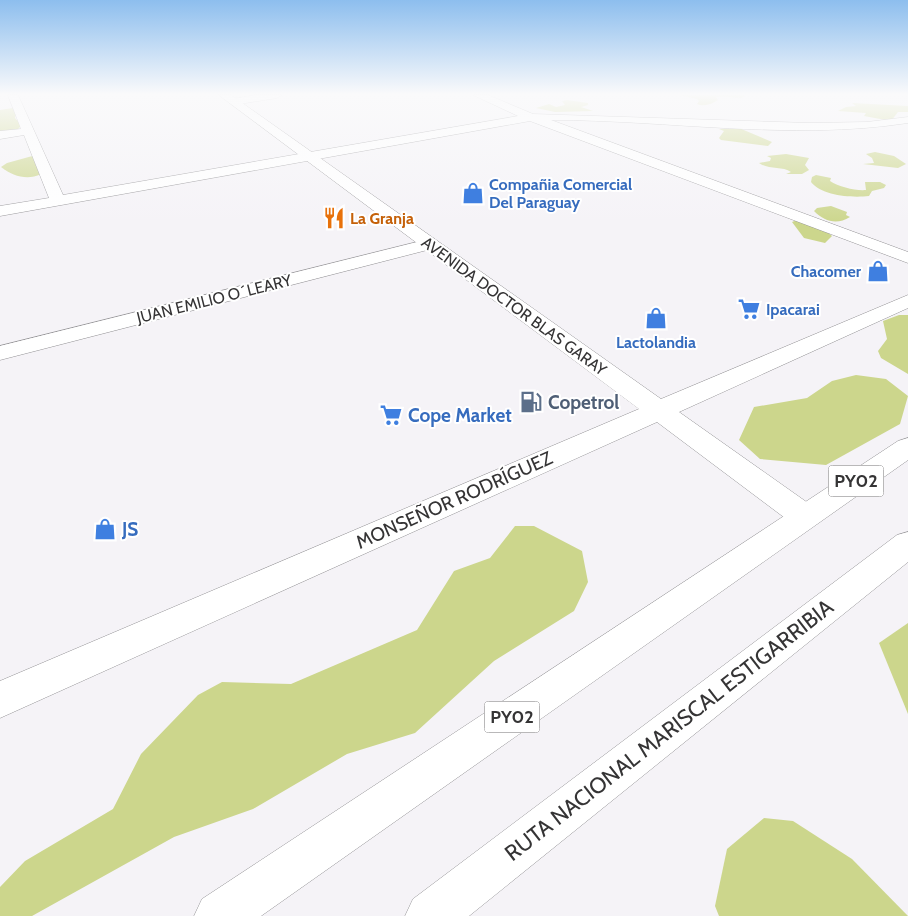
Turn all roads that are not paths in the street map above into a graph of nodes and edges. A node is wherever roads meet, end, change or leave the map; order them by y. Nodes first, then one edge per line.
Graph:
1 (33, 138) edge
2 (283, 138) edge
3 (409, 138) edge
4 (586, 138) edge
5 (307, 155) junction
6 (58, 200) junction
7 (0, 211) edge
8 (429, 244) junction
9 (908, 258) edge
10 (908, 301) edge
11 (0, 353) edge
12 (658, 410) junction
13 (908, 446) edge
14 (804, 516) junction
15 (908, 544) edge
16 (0, 700) edge
17 (220, 916) edge
18 (430, 916) edge

1 - 6 main road
2 - 5 main road, AVENIDA DOCTOR BLAS GARAY
3 - 5 main road
4 - 9 main road
5 - 6 main road
5 - 8 main road, AVENIDA DOCTOR BLAS GARAY
6 - 7 main road
8 - 11 main road, JUAN EMILIO O´LEARY
8 - 12 main road, AVENIDA DOCTOR BLAS GARAY
10 - 12 main road, MONSEÑOR RODRÍGUEZ
12 - 14 main road, AVENIDA DOCTOR BLAS GARAY
12 - 16 main road, MONSEÑOR RODRÍGUEZ
13 - 14 main road, PY02
14 - 17 main road, PY02
15 - 18 main road, RUTA NACIONAL MARISCAL ESTIGARRIBIA

